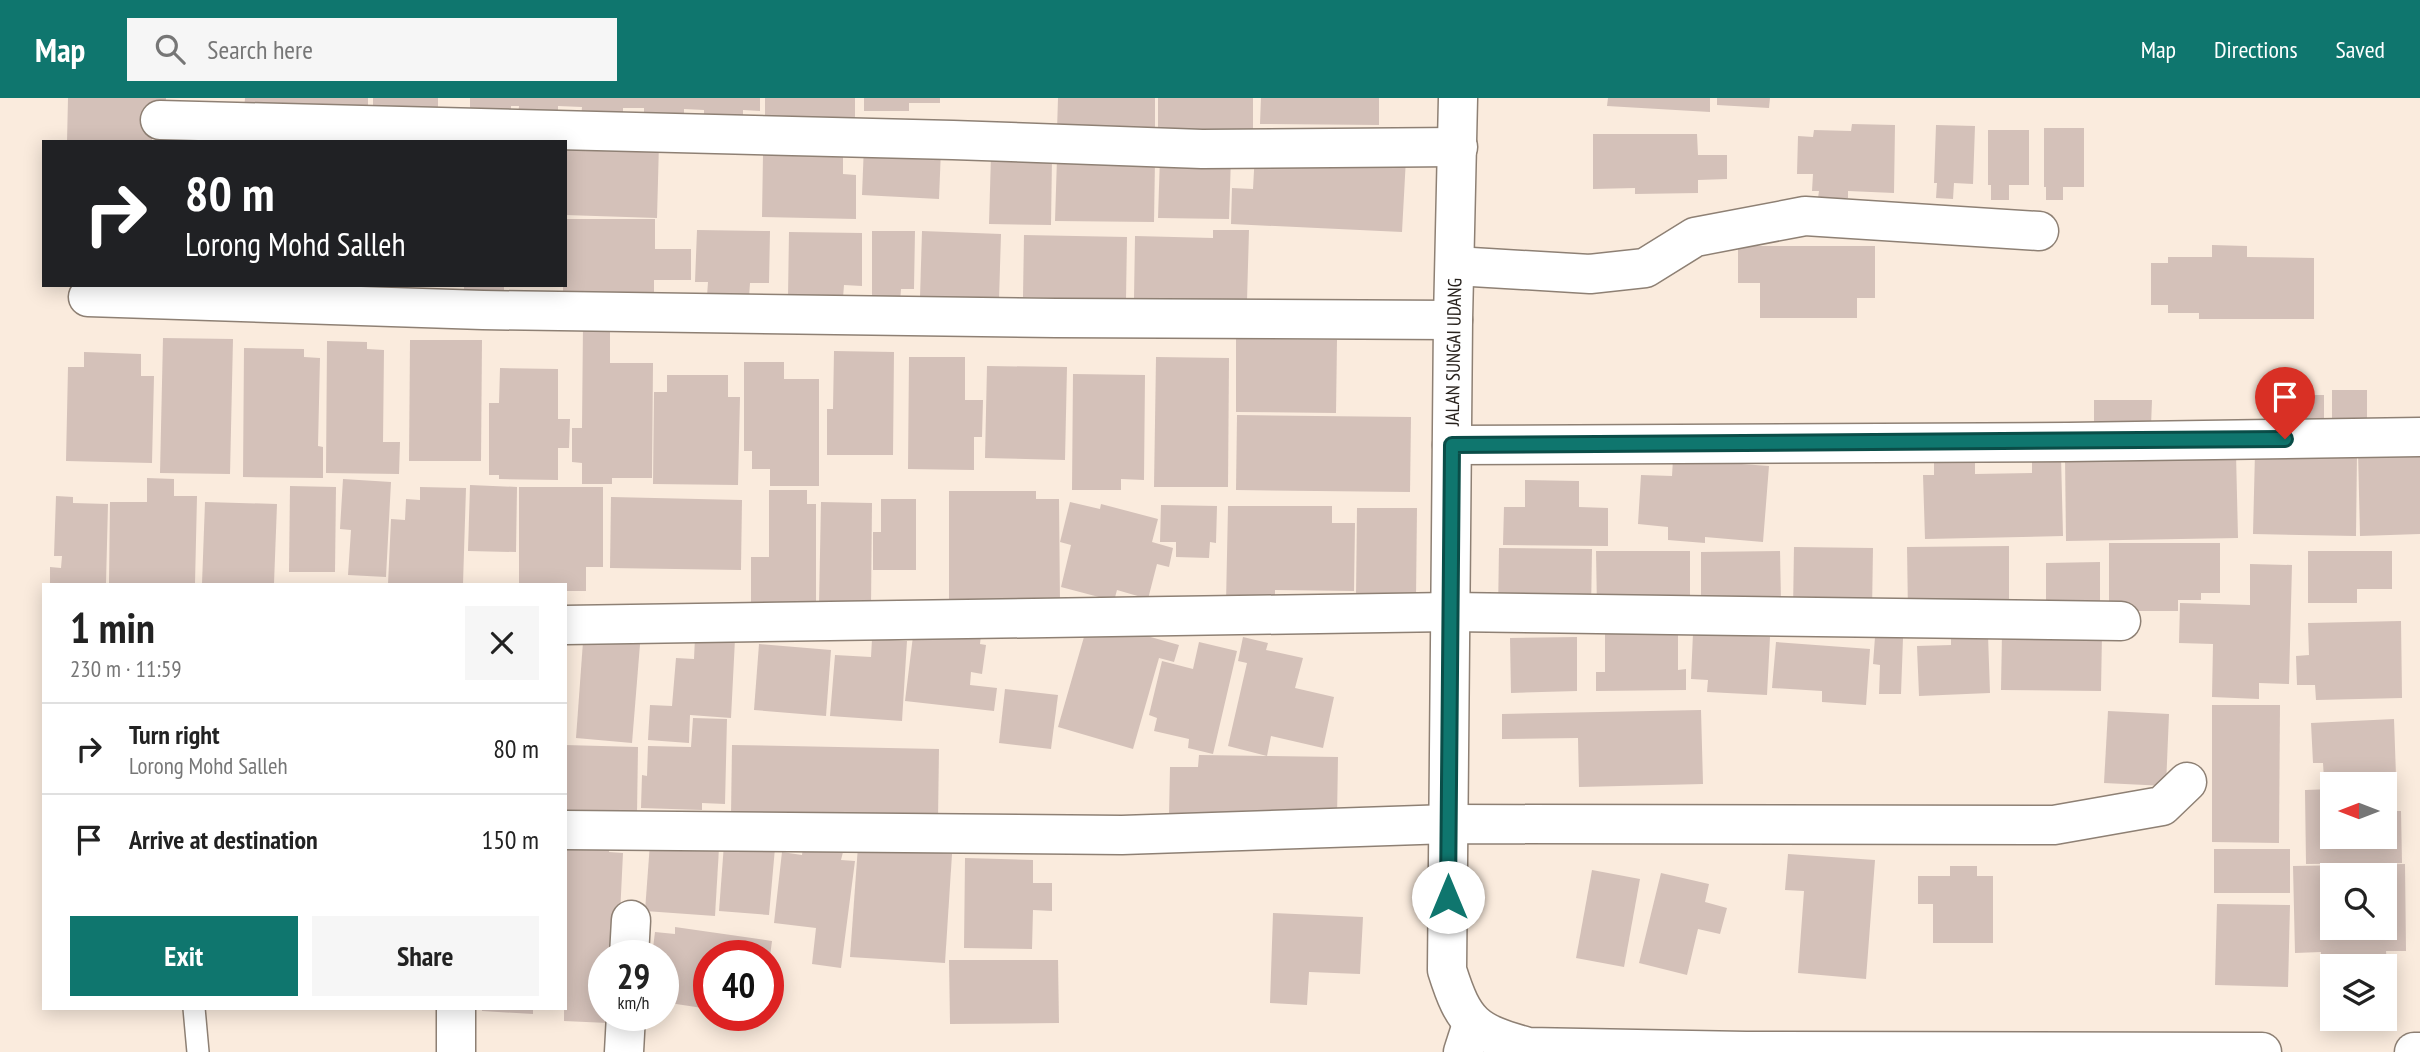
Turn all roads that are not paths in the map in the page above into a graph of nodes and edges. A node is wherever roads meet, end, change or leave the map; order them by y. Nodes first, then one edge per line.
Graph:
1 (1458, 98) edge
2 (160, 120) dead end
3 (1458, 147) junction
4 (2039, 231) dead end
5 (1455, 266) junction
6 (88, 297) dead end
7 (1453, 320) junction
8 (2420, 437) edge
9 (1452, 445) junction
10 (1450, 612) junction
11 (2121, 621) dead end
12 (567, 625) edge
13 (2187, 782) dead end
14 (1449, 824) junction
15 (567, 830) edge
16 (194, 1010) edge
17 (456, 1010) edge
18 (625, 1031) edge
19 (1467, 1038) edge
20 (1746, 1051) edge
21 (198, 1052) edge
22 (456, 1052) edge
23 (624, 1052) edge
24 (1990, 1052) edge
25 (2262, 1052) edge
26 (2414, 1052) edge
27 (2420, 1052) edge

1 - 3 street, JALAN SUNGAI UDANG
2 - 3 street
3 - 5 street, JALAN SUNGAI UDANG
4 - 5 street
5 - 7 street, JALAN SUNGAI UDANG
6 - 7 street
7 - 9 street, JALAN SUNGAI UDANG
8 - 9 street
9 - 10 street, JALAN SUNGAI UDANG
10 - 11 street
10 - 12 street
10 - 14 street, JALAN SUNGAI UDANG
13 - 14 street
14 - 15 street
14 - 19 street, JALAN SUNGAI UDANG
16 - 21 lane
17 - 22 street
18 - 23 street
19 - 20 street, JALAN SUNGAI UDANG
20 - 24 street, JALAN SUNGAI UDANG
24 - 25 street, JALAN SUNGAI UDANG
26 - 27 street

